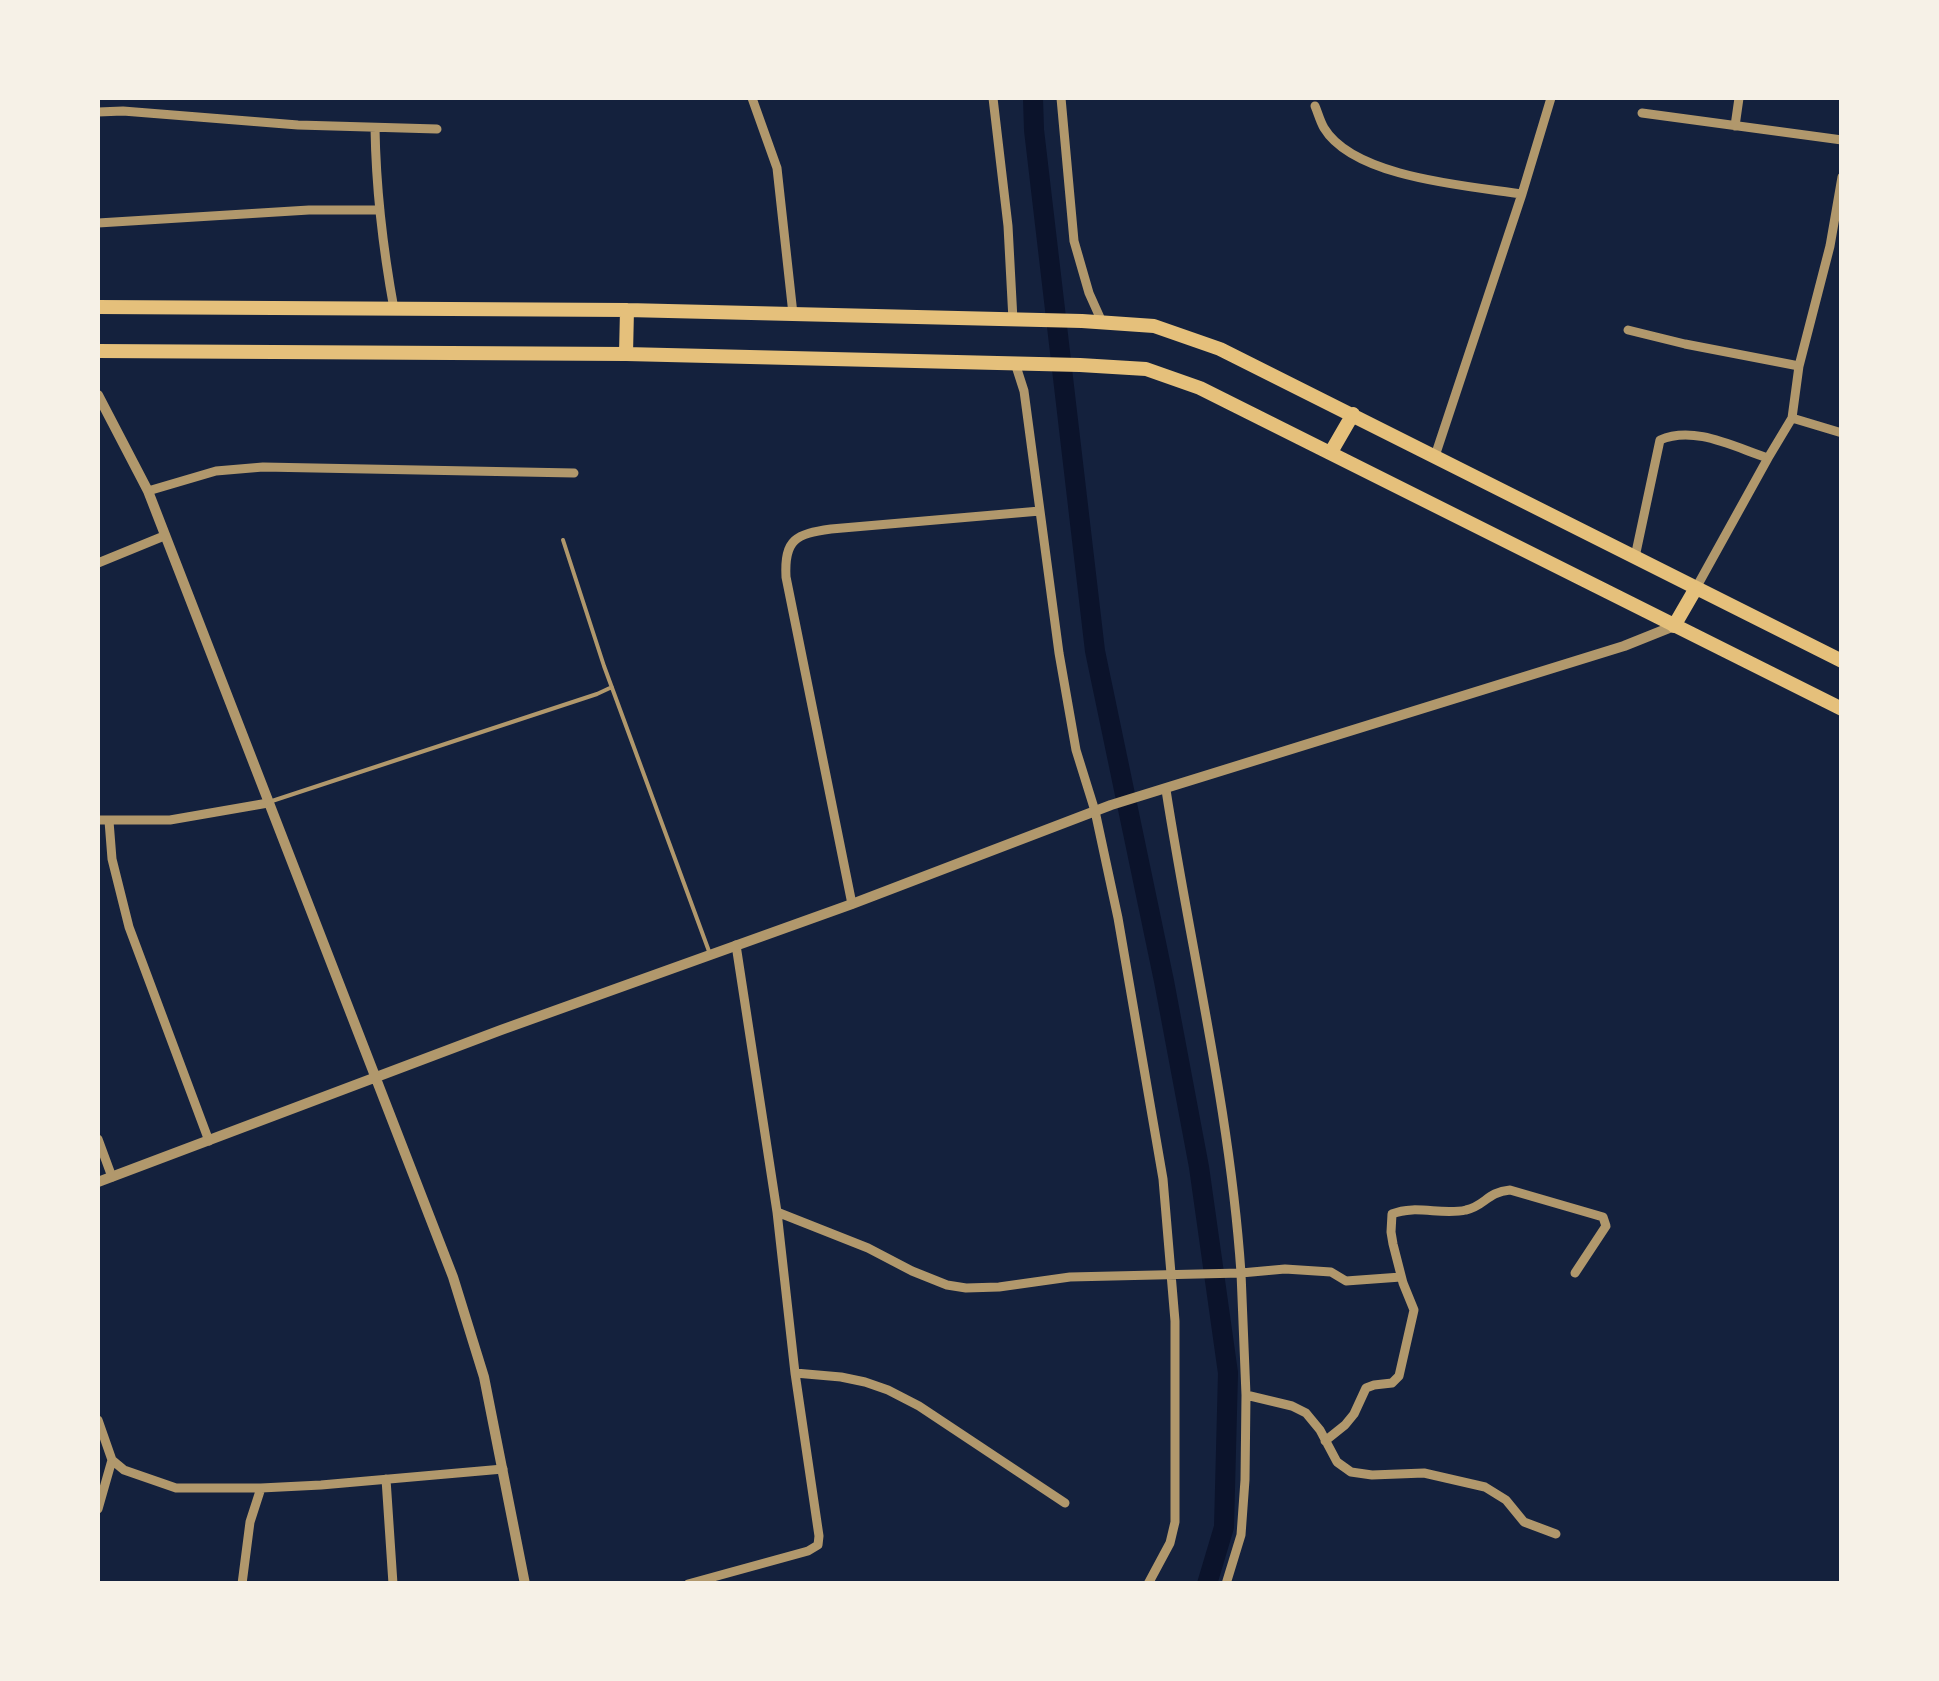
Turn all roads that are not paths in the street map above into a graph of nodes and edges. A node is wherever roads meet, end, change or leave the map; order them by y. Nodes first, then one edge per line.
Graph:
1 (752, 98) edge
2 (993, 98) edge
3 (1061, 98) edge
4 (1551, 98) edge
5 (1739, 98) edge
6 (1315, 106) dead end
7 (98, 112) edge
8 (1642, 112) dead end
9 (1735, 126) junction
10 (375, 128) junction
11 (437, 129) dead end
12 (1842, 140) edge
13 (1842, 177) edge
14 (1522, 194) junction
15 (380, 210) junction
16 (98, 223) edge
17 (98, 308) edge
18 (394, 309) junction
19 (627, 310) junction
20 (792, 314) junction
21 (1020, 320) junction
22 (1102, 322) junction
23 (1628, 330) dead end
24 (98, 351) edge
25 (626, 354) junction
26 (1020, 363) junction
27 (1799, 366) junction
28 (98, 394) edge
29 (1353, 414) junction
30 (1792, 418) junction
31 (1842, 433) edge
32 (1331, 452) junction
33 (1435, 456) junction
34 (1768, 458) junction
35 (574, 472) dead end
36 (148, 491) junction
37 (1040, 511) junction
38 (164, 536) junction
39 (564, 540) dead end
40 (1634, 557) junction
41 (98, 564) edge
42 (1696, 588) junction
43 (1674, 626) junction
44 (1842, 661) edge
45 (612, 687) junction
46 (1842, 710) edge
47 (1161, 791) junction
48 (268, 803) junction
49 (1095, 812) junction
50 (103, 821) edge
51 (852, 904) junction
52 (736, 945) junction
53 (710, 954) junction
54 (377, 1077) junction
55 (98, 1139) edge
56 (209, 1141) junction
57 (112, 1178) junction
58 (98, 1182) edge
59 (777, 1212) junction
60 (1175, 1273) junction
61 (1238, 1273) junction
62 (1575, 1274) dead end
63 (1401, 1277) junction
64 (795, 1373) junction
65 (1246, 1395) junction
66 (98, 1420) edge
67 (1325, 1441) junction
68 (112, 1460) junction
69 (503, 1469) junction
70 (386, 1479) junction
71 (261, 1488) junction
72 (1064, 1504) dead end
73 (98, 1509) edge
74 (1556, 1534) dead end
75 (242, 1584) edge
76 (394, 1584) edge
77 (525, 1584) edge
78 (688, 1584) edge
79 (1148, 1584) edge
80 (1226, 1584) edge

1 - 20 street
2 - 21 street
3 - 22 street
4 - 14 street
5 - 9 street
6 - 14 street
7 - 10 street
8 - 9 street
9 - 12 street
10 - 11 street
10 - 15 street
13 - 27 street
14 - 33 street
15 - 16 street
15 - 18 street
17 - 18 highway
18 - 19 highway
19 - 20 highway
19 - 25 highway
20 - 21 highway
21 - 22 highway
22 - 29 highway
23 - 27 street
24 - 25 highway
25 - 26 highway
26 - 32 highway
26 - 37 street
27 - 30 street
28 - 36 street
29 - 32 highway
29 - 33 highway
30 - 31 street
30 - 34 street
32 - 43 highway
33 - 40 highway
34 - 40 street
34 - 42 street
35 - 36 street
36 - 38 street
37 - 49 street
37 - 51 street
38 - 41 street
38 - 48 street
39 - 45 lane
40 - 42 highway
42 - 43 highway
42 - 44 highway
43 - 46 highway
43 - 47 street
45 - 48 lane
45 - 53 lane
47 - 49 street
47 - 61 street
48 - 50 street
48 - 54 street
49 - 51 street
49 - 60 street
50 - 56 street
51 - 52 street
52 - 53 street
52 - 59 street
53 - 54 street
54 - 56 street
54 - 69 street
55 - 57 street
56 - 57 street
57 - 58 street
59 - 60 street
59 - 64 street
60 - 61 street
60 - 79 street
61 - 63 street
61 - 65 street
62 - 63 street
63 - 67 street
64 - 72 street
64 - 78 street
65 - 67 street
65 - 80 street
66 - 68 street
67 - 74 street
68 - 71 street
68 - 73 street
69 - 70 street
69 - 77 street
70 - 71 street
70 - 76 street
71 - 75 street

